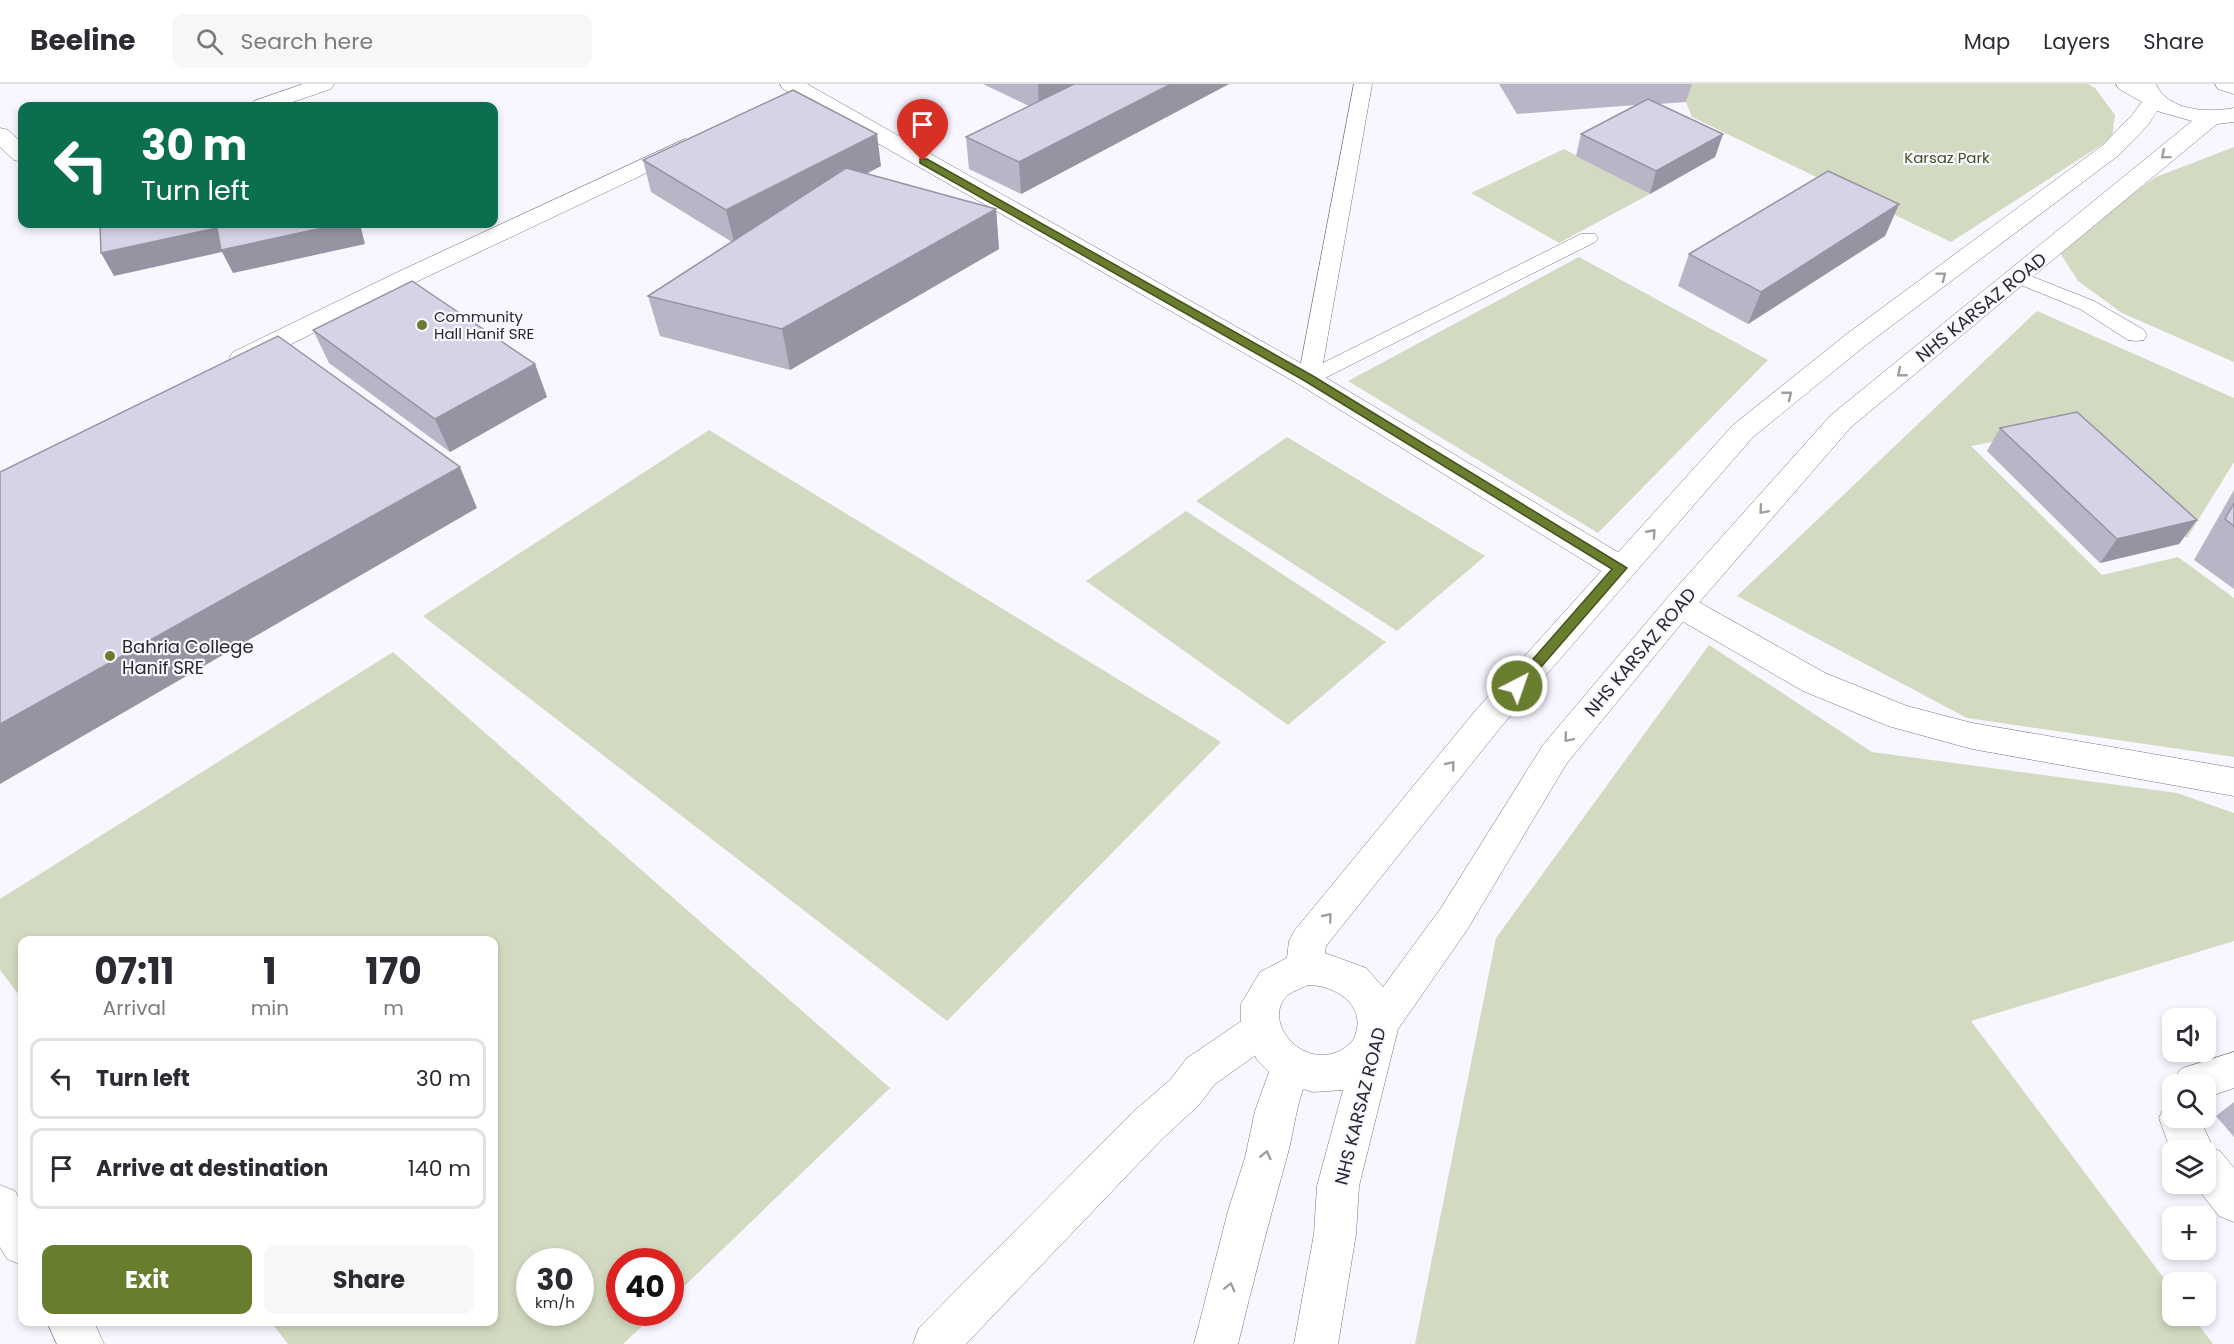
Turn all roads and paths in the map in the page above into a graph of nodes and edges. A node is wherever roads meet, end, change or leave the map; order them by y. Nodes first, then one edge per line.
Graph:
1 (323, 84) edge
2 (1363, 84) edge
3 (2127, 84) edge
4 (2226, 84) edge
5 (2234, 88) edge
6 (794, 90) edge
7 (2149, 92) edge
8 (273, 102) edge
9 (2222, 117) edge
10 (0, 135) edge
11 (704, 138) edge
12 (18, 151) edge
13 (1588, 238) dead end
14 (2019, 277) junction
15 (2136, 335) dead end
16 (221, 368) edge
17 (1309, 379) junction
18 (1620, 568) junction
19 (1679, 605) junction
20 (2234, 782) edge
21 (1304, 968) junction
22 (1260, 1030) junction
23 (1376, 1034) junction
24 (1291, 1067) junction
25 (2234, 1070) edge
26 (2216, 1075) edge
27 (2216, 1179) edge
28 (2234, 1201) edge
29 (0, 1206) edge
30 (18, 1237) edge
31 (71, 1326) edge
32 (82, 1344) edge
33 (935, 1344) edge
34 (1215, 1344) edge
35 (1316, 1344) edge

1 - 8 street
2 - 17 lane
3 - 7 street
4 - 5 street
6 - 17 street
7 - 9 street
18 -> 7 street
9 -> 14 street, NHS KARSAZ ROAD
10 - 12 street
11 - 16 street
13 - 17 lane
14 - 15 lane
14 -> 19 street, NHS KARSAZ ROAD
17 - 18 street
21 -> 18 street
19 - 20 street
19 -> 23 street, NHS KARSAZ ROAD
21 - 22 street
21 - 23 street
22 - 24 street
22 - 33 street
23 - 24 street
23 - 35 street, NHS KARSAZ ROAD
34 -> 24 street
25 - 26 street
27 - 28 street
29 - 30 street
31 - 32 street

